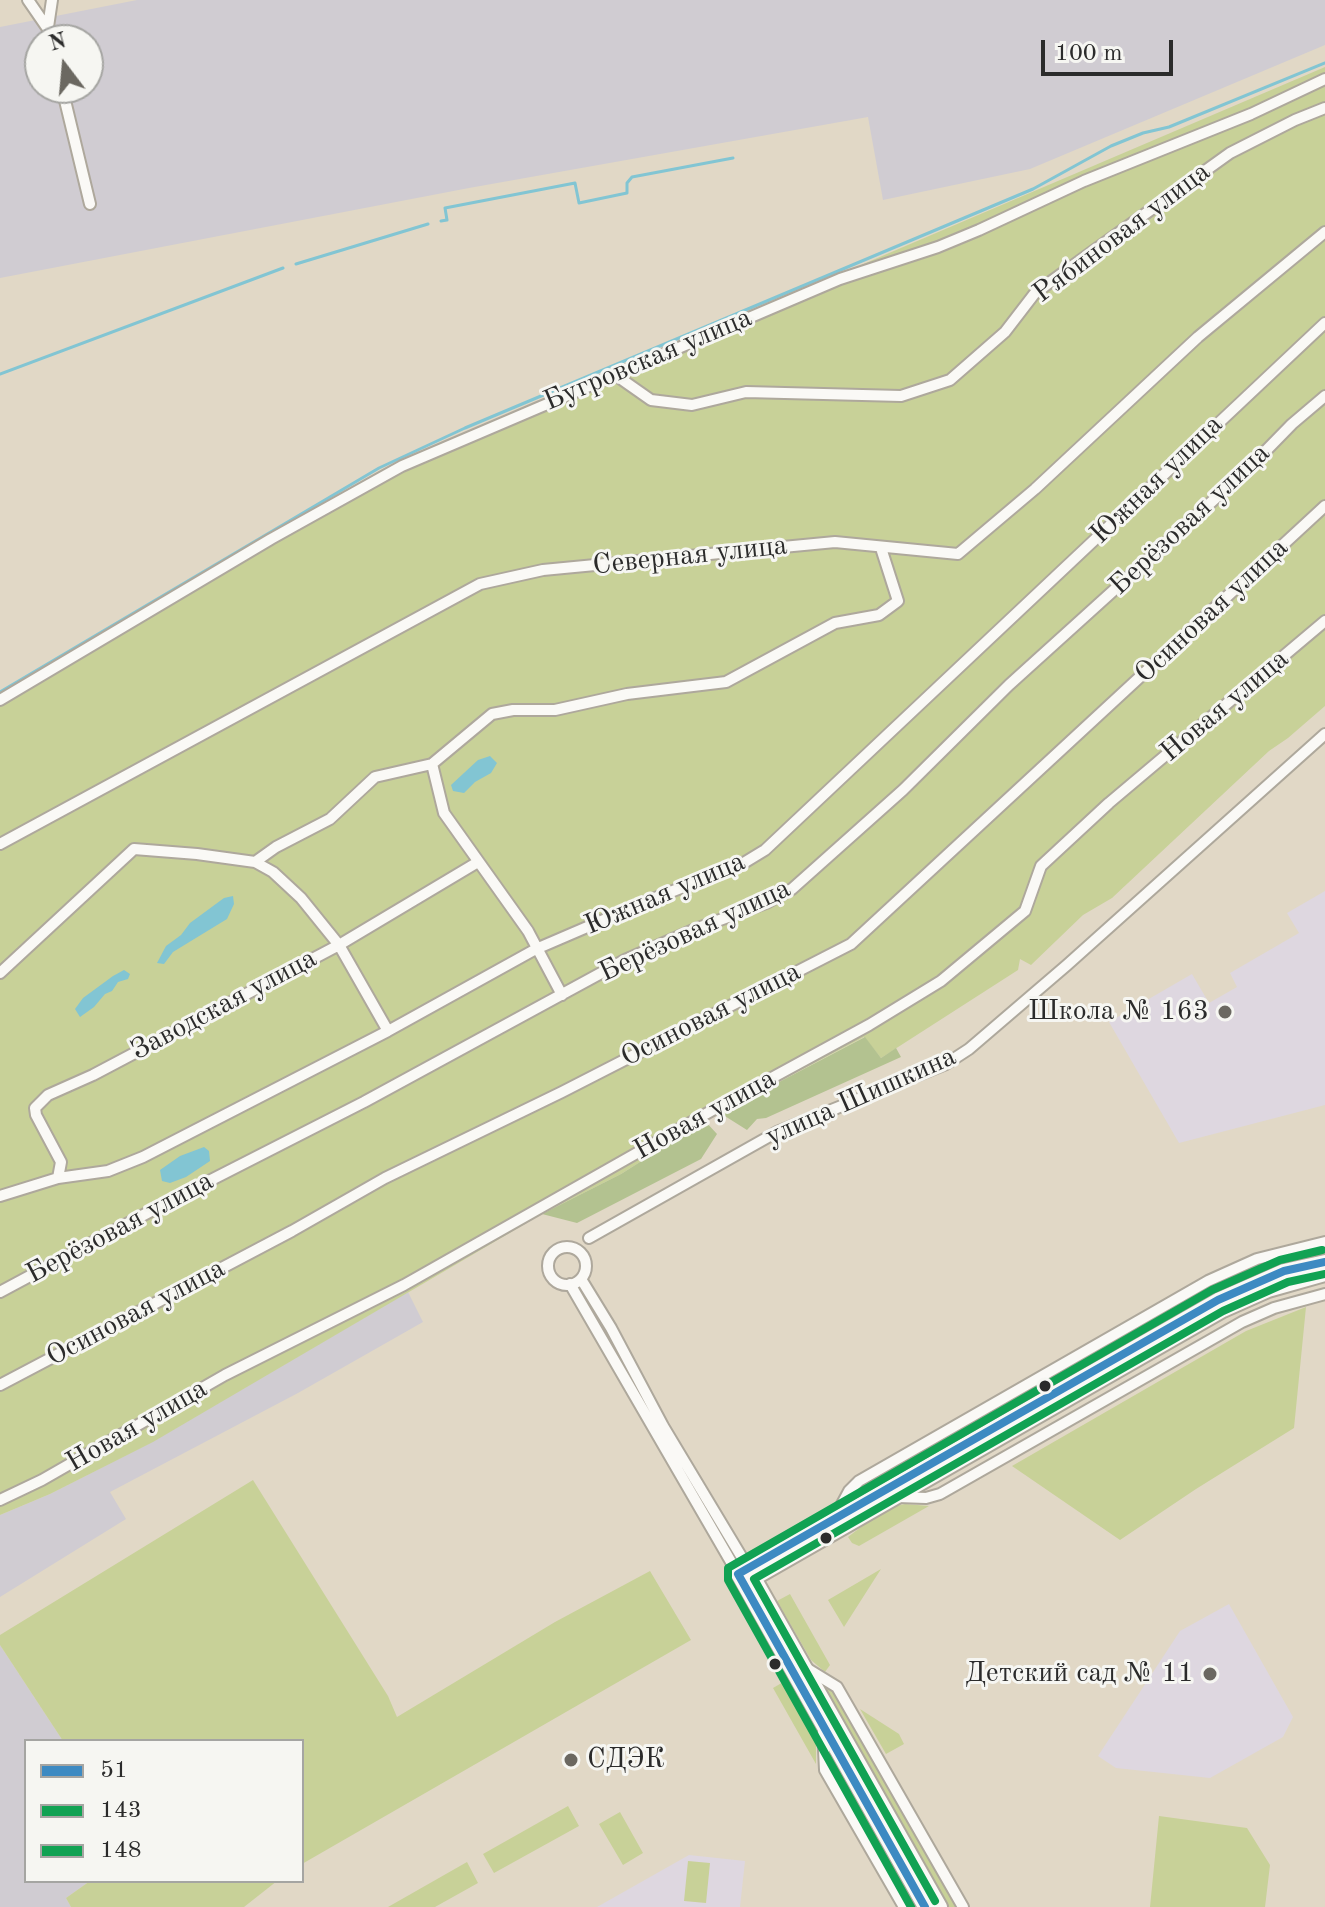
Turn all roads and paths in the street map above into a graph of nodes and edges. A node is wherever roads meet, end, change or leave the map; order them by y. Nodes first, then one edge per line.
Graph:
1 (28, 0) edge
2 (52, 0) edge
3 (44, 24) edge
4 (51, 24) edge
5 (1325, 79) edge
6 (66, 104) edge
7 (1325, 108) edge
8 (90, 204) dead end
9 (1325, 232) edge
10 (1325, 323) edge
11 (614, 374) junction
12 (1325, 396) edge
13 (1325, 506) edge
14 (881, 548) junction
15 (1325, 621) edge
16 (0, 700) edge
17 (1325, 734) edge
18 (432, 764) junction
19 (0, 844) edge
20 (255, 862) junction
21 (478, 862) junction
22 (339, 945) junction
23 (536, 949) junction
24 (0, 973) edge
25 (562, 995) junction
26 (388, 1031) junction
27 (58, 1178) junction
28 (0, 1196) edge
29 (589, 1238) dead end
30 (1325, 1242) edge
31 (1325, 1262) edge
32 (1325, 1274) edge
33 (576, 1282) dead end
34 (0, 1292) edge
35 (1325, 1294) edge
36 (0, 1385) edge
37 (896, 1497) junction
38 (0, 1500) edge
39 (834, 1519) junction
40 (746, 1576) junction
41 (803, 1667) junction
42 (823, 1729) junction
43 (904, 1907) edge
44 (925, 1907) edge
45 (940, 1907) edge
46 (963, 1907) edge

1 - 3 street
2 - 4 street
5 - 11 street, Бугровская улица
6 - 8 street
7 - 11 street, Рябиновая улица
9 - 14 street, Северная улица
10 - 23 street, Южная улица
11 - 16 street, Бугровская улица
12 - 25 street, Берёзовая улица
13 - 36 street, Осиновая улица
14 - 18 street
14 - 19 street, Северная улица
15 - 38 street, Новая улица
17 - 29 street, улица Шишкина
18 - 20 street
18 - 21 street
20 - 22 street
20 - 24 street
21 - 22 street, Заводская улица
21 - 23 street
22 - 26 street
22 - 27 street, Заводская улица
23 - 25 street
23 - 26 street, Южная улица
25 - 34 street, Берёзовая улица
26 - 27 street, Южная улица
27 - 28 street, Южная улица
30 - 39 street
31 - 39 street
32 - 37 street
33 - 40 street
35 - 37 street
37 - 40 street
39 - 40 street
40 - 41 street
40 - 42 street
41 - 45 street
41 - 46 street
42 - 43 street
42 - 44 street

